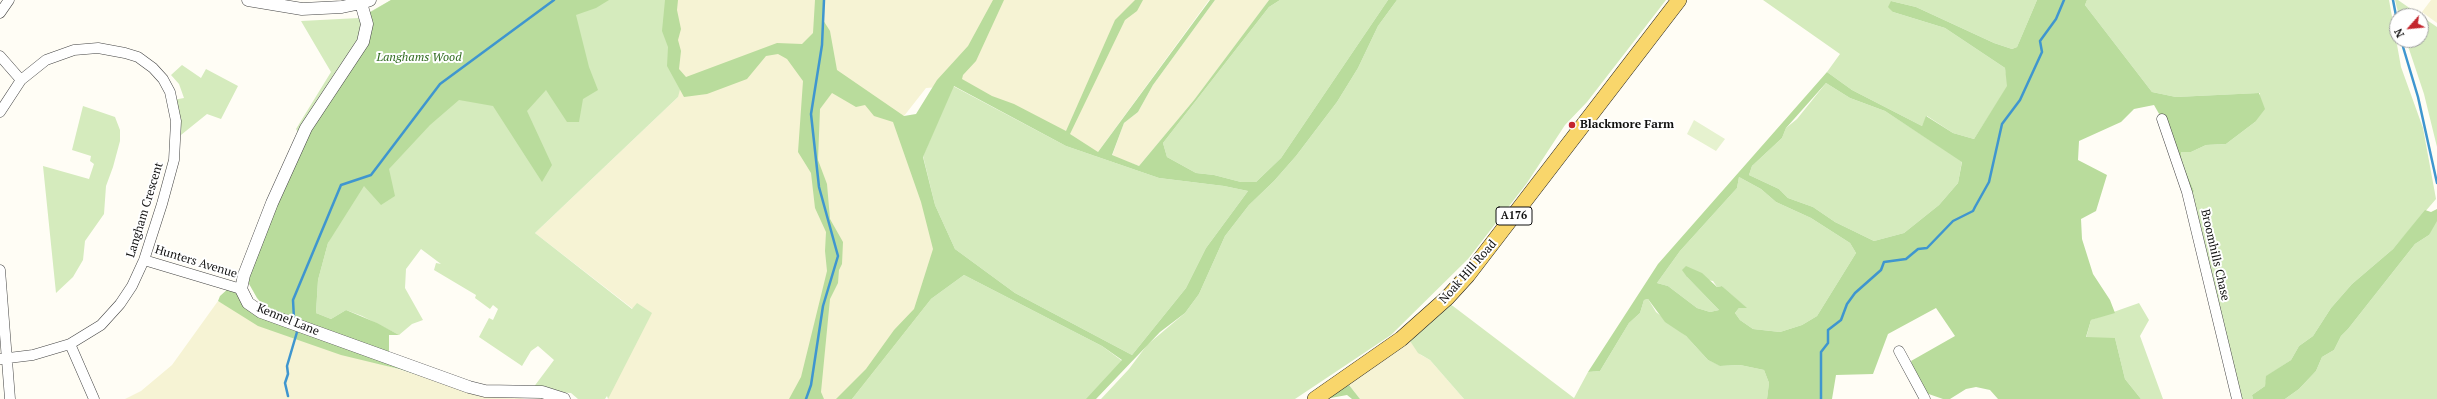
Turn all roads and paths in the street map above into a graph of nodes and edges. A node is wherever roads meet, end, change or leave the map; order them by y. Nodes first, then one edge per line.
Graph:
1 (9, 0) edge
2 (248, 0) edge
3 (1679, 0) edge
4 (365, 2) edge
5 (0, 12) edge
6 (0, 56) edge
7 (21, 80) junction
8 (0, 112) edge
9 (2162, 119) dead end
10 (144, 260) junction
11 (0, 270) edge
12 (241, 289) junction
13 (70, 344) junction
14 (1899, 352) dead end
15 (4, 358) edge
16 (10, 399) edge
17 (94, 399) edge
18 (564, 399) edge
19 (1315, 399) edge
20 (1925, 399) edge
21 (2237, 399) edge

1 - 5 street
2 - 4 street
3 - 19 main road, Noak Hill Road / A176
4 - 12 street
6 - 7 street
7 - 8 street, Langham Crescent
7 - 10 street, Langham Crescent
9 - 21 street, Broomhills Chase
10 - 12 street, Hunters Avenue
10 - 13 street, Langham Crescent
11 - 15 street
12 - 18 street, Kennel Lane
13 - 15 street, Langham Crescent
13 - 17 street
14 - 20 street
15 - 16 street

